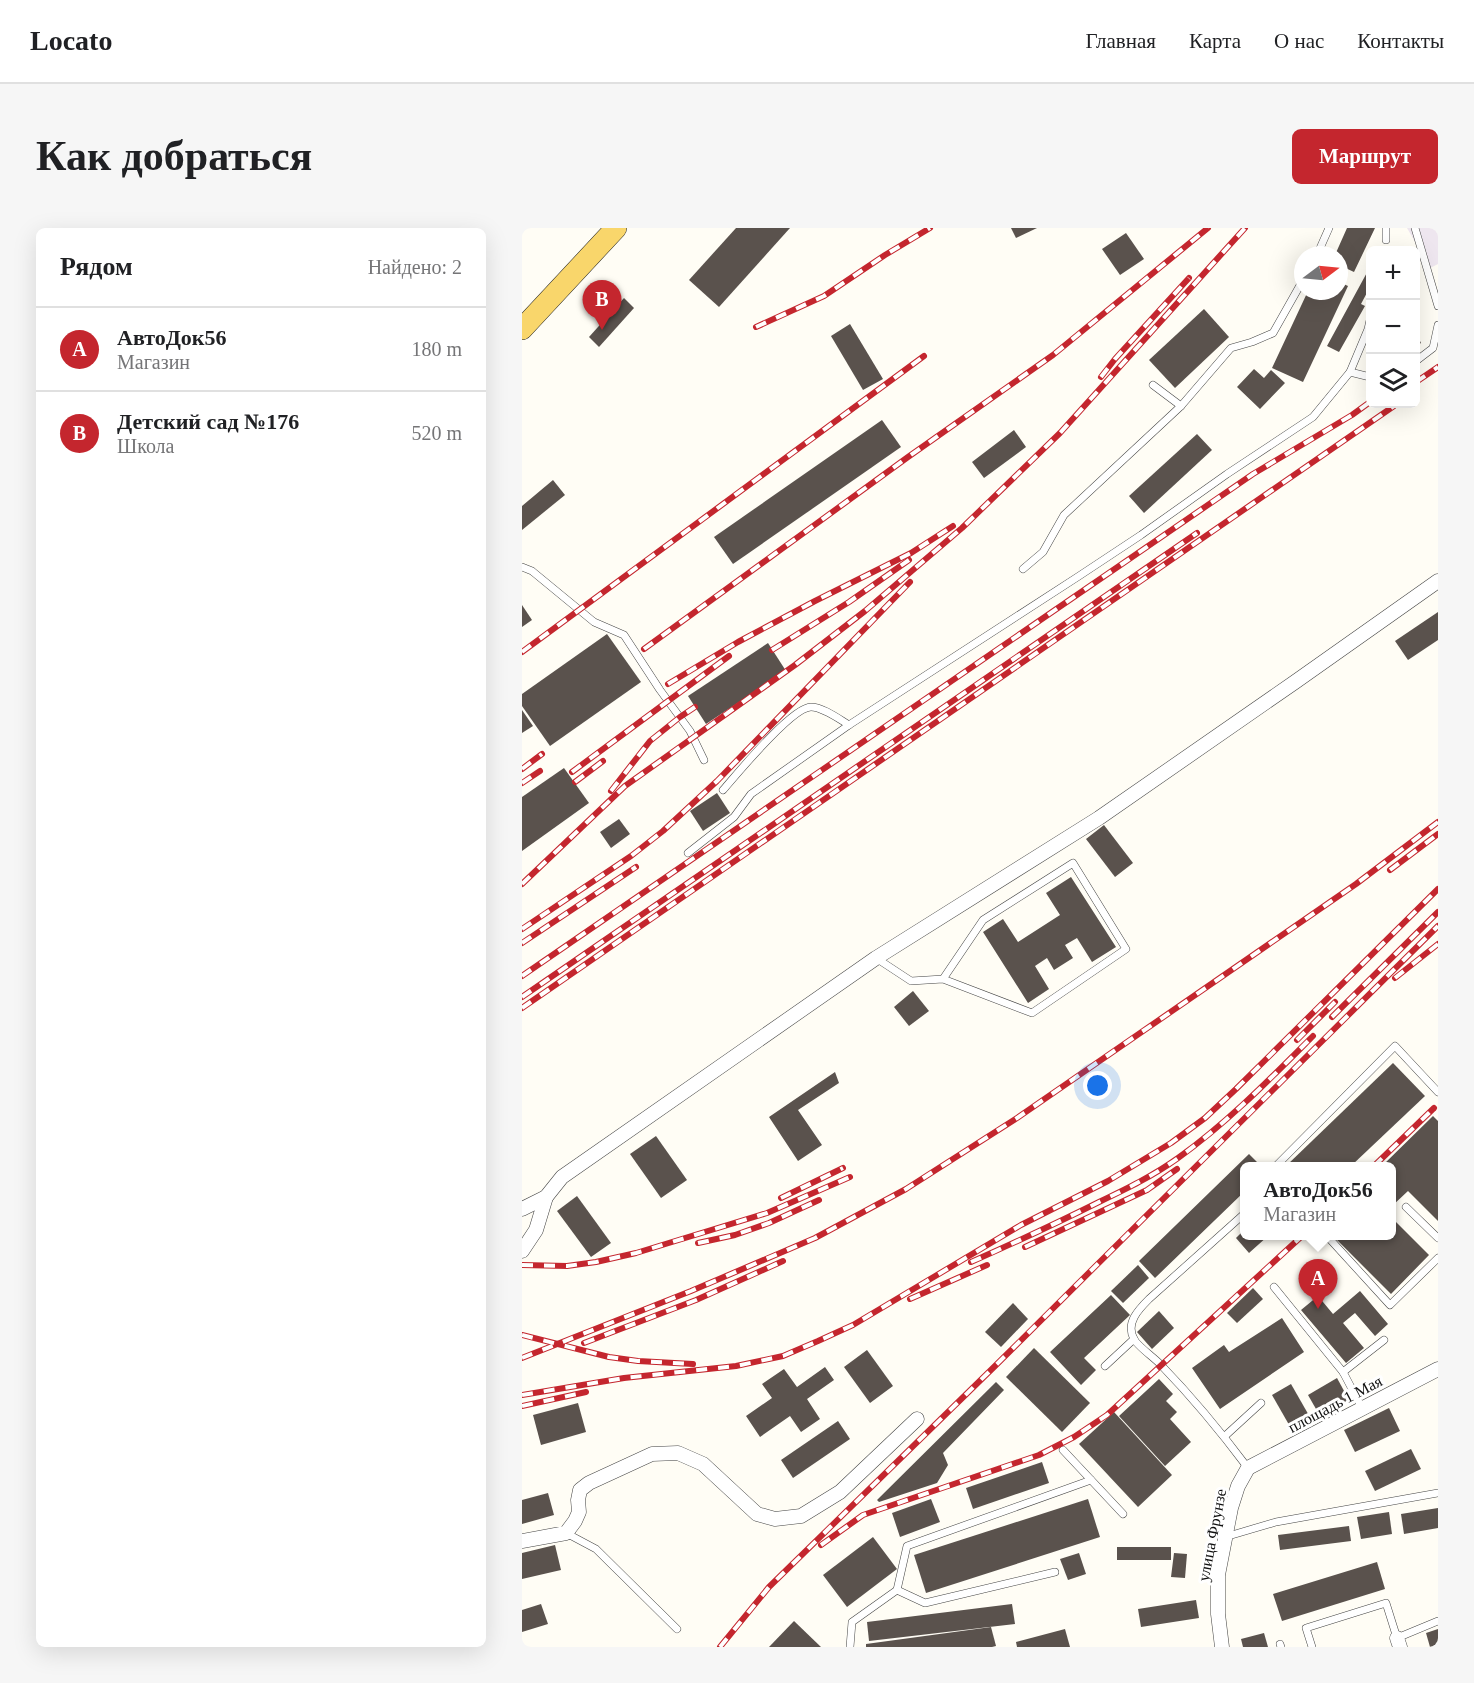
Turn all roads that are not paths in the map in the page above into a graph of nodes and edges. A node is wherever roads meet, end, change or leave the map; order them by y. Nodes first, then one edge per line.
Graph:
1 (616, 228) edge
2 (1329, 228) edge
3 (1386, 228) edge
4 (1415, 228) edge
5 (1386, 240) dead end
6 (1321, 246) edge
7 (1436, 293) edge
8 (1294, 296) edge
9 (1438, 306) edge
10 (1438, 325) edge
11 (522, 329) edge
12 (1366, 332) edge
13 (1420, 358) edge
14 (1350, 372) junction
15 (1366, 376) edge
16 (1153, 385) dead end
17 (1181, 406) junction
18 (522, 567) edge
19 (1023, 569) dead end
20 (1438, 581) edge
21 (849, 725) junction
22 (704, 760) dead end
23 (723, 790) dead end
24 (688, 853) dead end
25 (876, 958) junction
26 (943, 979) junction
27 (1438, 1092) edge
28 (1281, 1162) edge
29 (546, 1197) junction
30 (1406, 1207) dead end
31 (522, 1209) edge
32 (1240, 1219) edge
33 (1438, 1238) edge
34 (1331, 1240) edge
35 (522, 1251) edge
36 (1438, 1258) edge
37 (1274, 1287) dead end
38 (1134, 1340) junction
39 (1384, 1340) dead end
40 (1105, 1366) dead end
41 (1438, 1370) edge
42 (1343, 1372) junction
43 (1261, 1403) dead end
44 (1362, 1408) junction
45 (916, 1419) dead end
46 (1225, 1436) junction
47 (1063, 1450) dead end
48 (1248, 1468) junction
49 (1091, 1480) junction
50 (1438, 1493) edge
51 (1124, 1514) dead end
52 (566, 1533) junction
53 (1226, 1537) junction
54 (522, 1541) edge
55 (1054, 1572) dead end
56 (897, 1590) junction
57 (1438, 1621) edge
58 (677, 1629) dead end
59 (1399, 1642) edge
60 (850, 1647) edge
61 (1222, 1647) edge
62 (1312, 1647) edge

1 - 11 main road
2 - 6 lane
3 - 5 lane
4 - 7 lane
7 - 9 lane
8 - 17 lane
10 - 13 lane
12 - 14 lane
14 - 15 lane
14 - 21 lane
16 - 17 lane
17 - 19 lane
18 - 22 lane
20 - 25 street
21 - 23 lane
21 - 24 lane
25 - 26 lane
25 - 29 street
26 - 26 lane
27 - 28 lane
29 - 31 street
29 - 35 street
30 - 33 lane
32 - 38 lane
34 - 36 lane
37 - 42 lane
38 - 40 lane
38 - 46 lane
39 - 42 lane
41 - 44 street, площадь 1 Мая
42 - 44 lane
43 - 46 lane
44 - 48 street, площадь 1 Мая
45 - 52 street
46 - 48 lane
47 - 49 lane
48 - 53 street, улица Фрунзе
49 - 51 lane
49 - 56 lane
50 - 53 lane
52 - 54 street
52 - 58 lane
53 - 61 street, улица Фрунзе
55 - 56 lane
56 - 60 lane
57 - 59 lane
59 - 62 lane

